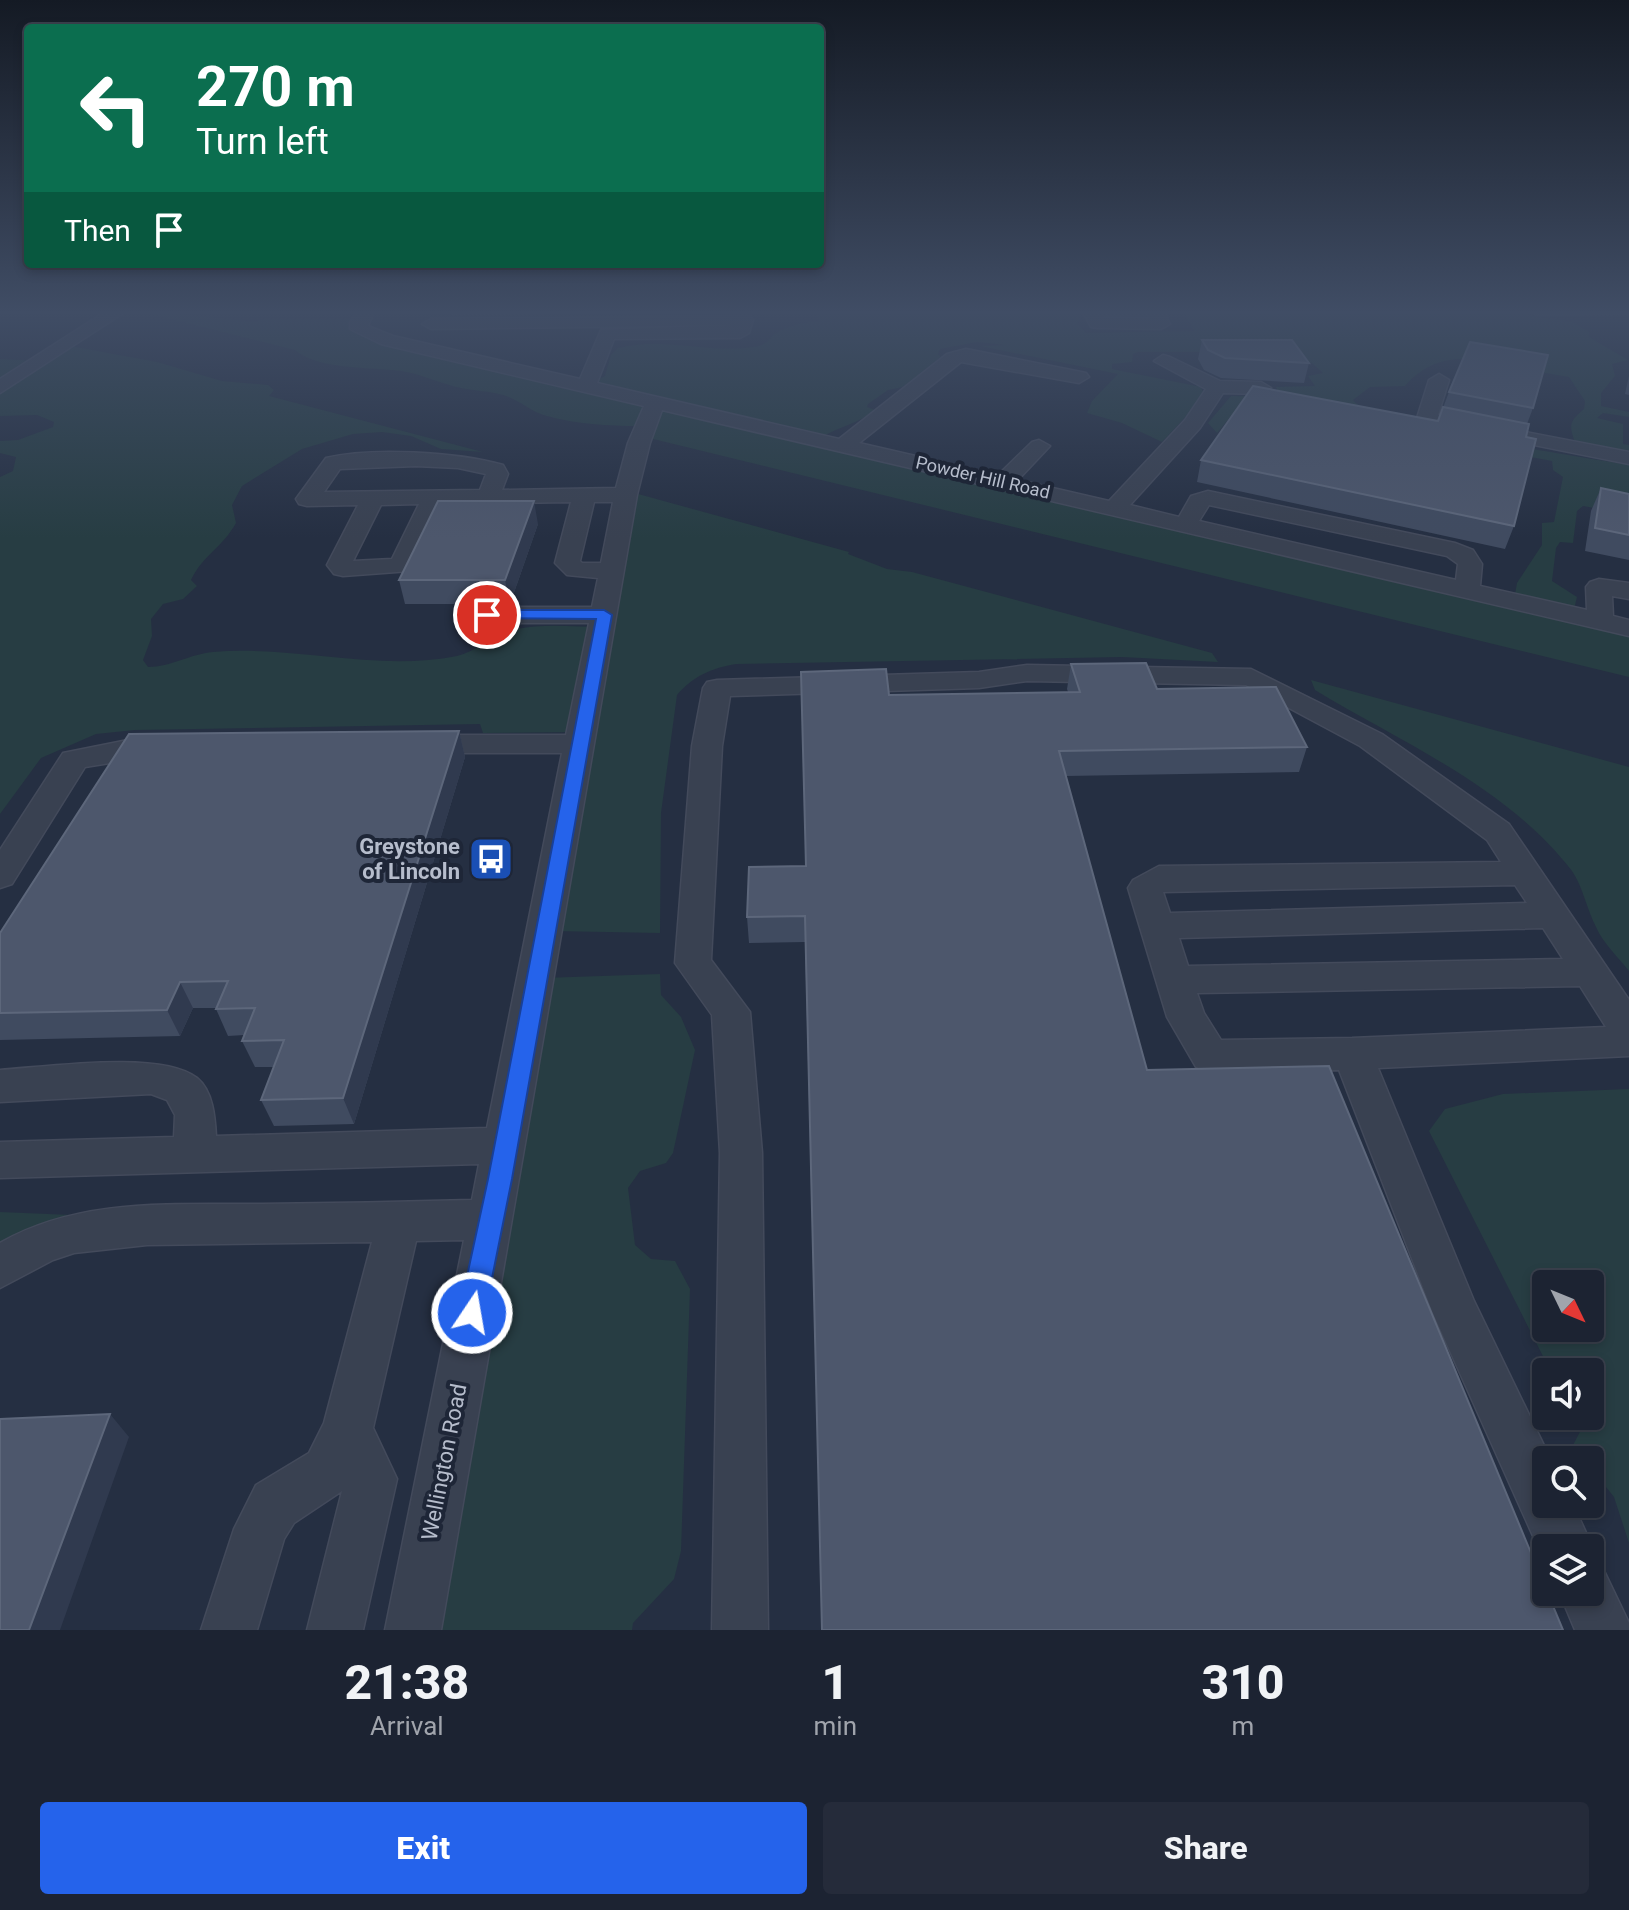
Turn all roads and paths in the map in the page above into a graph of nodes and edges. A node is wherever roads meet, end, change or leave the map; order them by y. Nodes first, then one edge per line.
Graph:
1 (592, 386) edge
2 (919, 386) edge
3 (1437, 386) edge
4 (1217, 387) joint
5 (1261, 388) edge
6 (656, 401) junction
7 (844, 445) junction
8 (1039, 446) dead end
9 (1629, 458) edge
10 (1004, 482) junction
11 (584, 495) junction
12 (626, 495) junction
13 (489, 496) junction
14 (434, 497) junction
15 (373, 498) junction
16 (1115, 508) junction
17 (1186, 524) junction
18 (612, 571) junction
19 (1467, 590) junction
20 (1629, 591) edge
21 (487, 615) dead end
22 (604, 615) junction
23 (1600, 621) junction
24 (1629, 628) edge
25 (398, 744) edge
26 (580, 744) junction
27 (184, 746) edge
28 (1523, 873) junction
29 (0, 876) edge
30 (1551, 915) junction
31 (1157, 926) junction
32 (1590, 972) junction
33 (1174, 980) junction
34 (1629, 1031) edge
35 (1629, 1041) edge
36 (1352, 1054) junction
37 (0, 1086) edge
38 (506, 1145) junction
39 (195, 1155) junction
40 (0, 1160) edge
41 (492, 1219) junction
42 (399, 1222) junction
43 (0, 1267) edge
44 (347, 1430) junction
45 (1559, 1534) edge
46 (1593, 1606) edge
47 (229, 1630) edge
48 (335, 1630) edge
49 (413, 1630) edge
50 (740, 1630) edge
51 (1604, 1630) edge

1 - 6 street, Powder Hill Road
2 - 7 street
3 - 9 street
4 - 5 street
4 - 16 street
6 - 7 street, Powder Hill Road
6 - 12 street, Wellington Road
7 - 10 street, Powder Hill Road
8 - 10 street
10 - 16 street, Powder Hill Road
11 - 12 street
11 - 13 street
11 - 18 street
12 - 18 street, Wellington Road
13 - 14 street
13 - 15 street
14 - 15 street
14 - 15 street
16 - 17 street, Powder Hill Road
17 - 19 street, Powder Hill Road
17 - 19 street
18 - 22 street, Wellington Road
19 - 23 street, Powder Hill Road
20 - 23 street
21 - 22 street
22 - 26 street, Wellington Road
23 - 24 street, Powder Hill Road
25 - 26 street
26 - 38 street, Wellington Road
27 - 29 street
28 - 30 street
28 - 31 street
28 - 50 street
30 - 31 street
30 - 32 street
31 - 33 street
32 - 33 street
32 - 34 street
33 - 36 street
35 - 36 street
36 - 45 street
37 - 39 street
38 - 39 street
38 - 41 street, Wellington Road
39 - 40 street
41 - 42 street
41 - 49 street, Wellington Road
42 - 43 street
42 - 44 street
44 - 47 street
44 - 48 street
46 - 51 street

